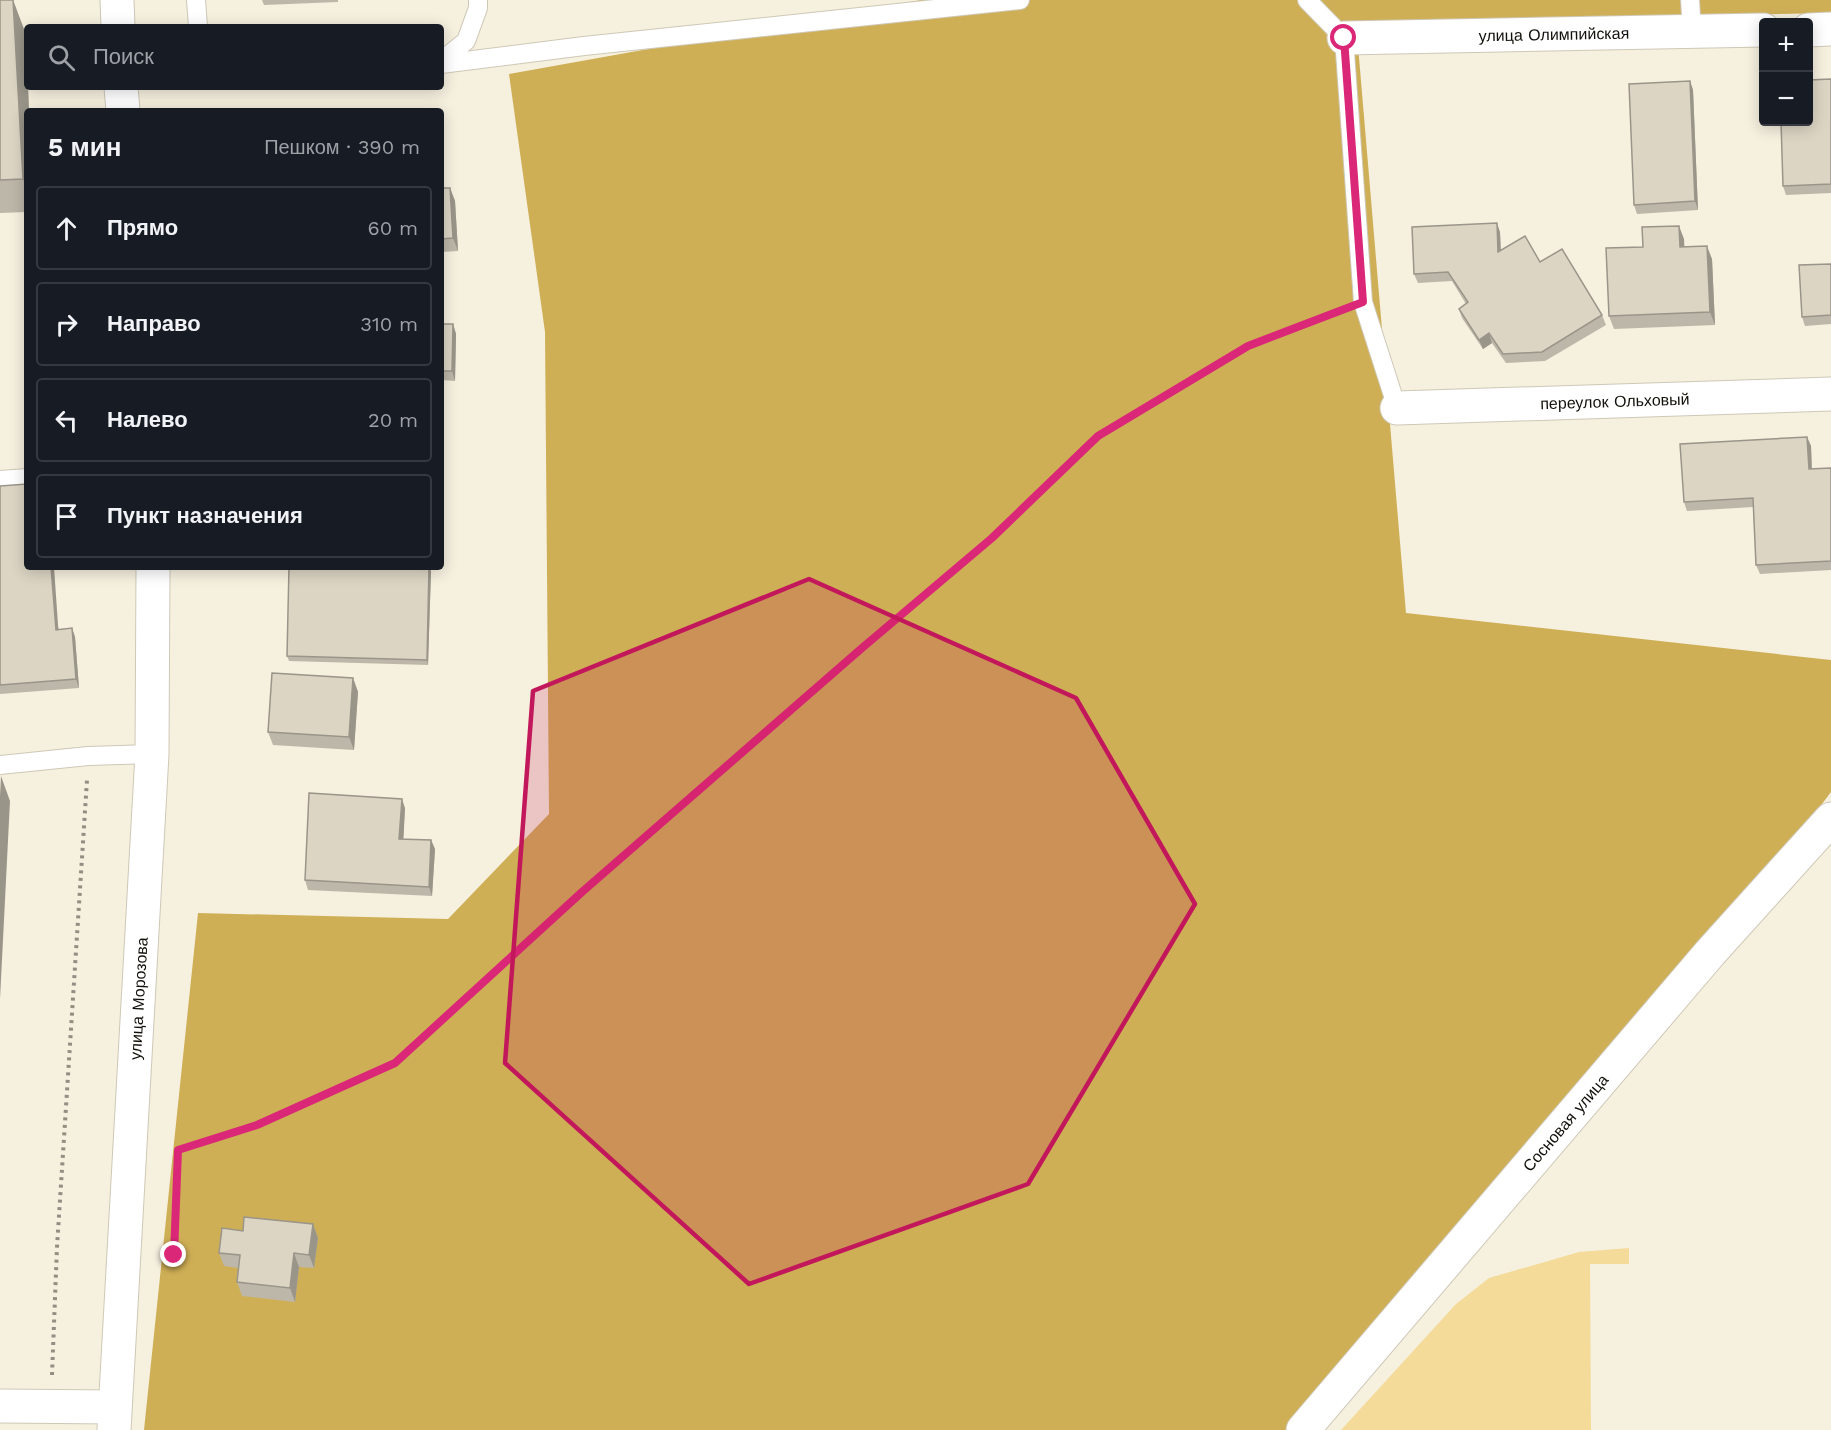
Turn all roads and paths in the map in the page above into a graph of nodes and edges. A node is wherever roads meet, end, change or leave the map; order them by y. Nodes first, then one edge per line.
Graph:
1 (117, 0) edge
2 (196, 0) edge
3 (478, 0) edge
4 (1020, 0) edge
5 (1308, 0) edge
6 (1691, 16) edge
7 (118, 24) edge
8 (198, 24) edge
9 (1759, 29) edge
10 (1831, 29) edge
11 (1813, 30) edge
12 (1344, 38) junction
13 (444, 60) edge
14 (444, 63) edge
15 (1363, 302) junction
16 (1831, 394) edge
17 (1397, 408) joint
18 (24, 478) edge
19 (0, 480) edge
20 (153, 570) edge
21 (152, 754) junction
22 (88, 756) junction
23 (0, 765) edge
24 (1831, 819) edge
25 (174, 1255) dead end
26 (0, 1406) edge
27 (50, 1407) junction
28 (115, 1418) edge
29 (1303, 1430) edge

1 - 7 street
2 - 8 lane
3 - 13 lane
4 - 14 lane
5 - 12 lane
6 - 9 street, улица Олимпийская
6 - 12 street, улица Олимпийская
10 - 11 street
12 - 15 lane
15 - 17 lane
15 - 25 path
16 - 17 street, переулок Ольховый
18 - 19 lane
20 - 21 street, улица Морозова
21 - 22 lane
21 - 28 street, улица Морозова
22 - 23 lane
22 - 27 path
24 - 29 street, Сосновая улица
26 - 27 street
27 - 28 street

